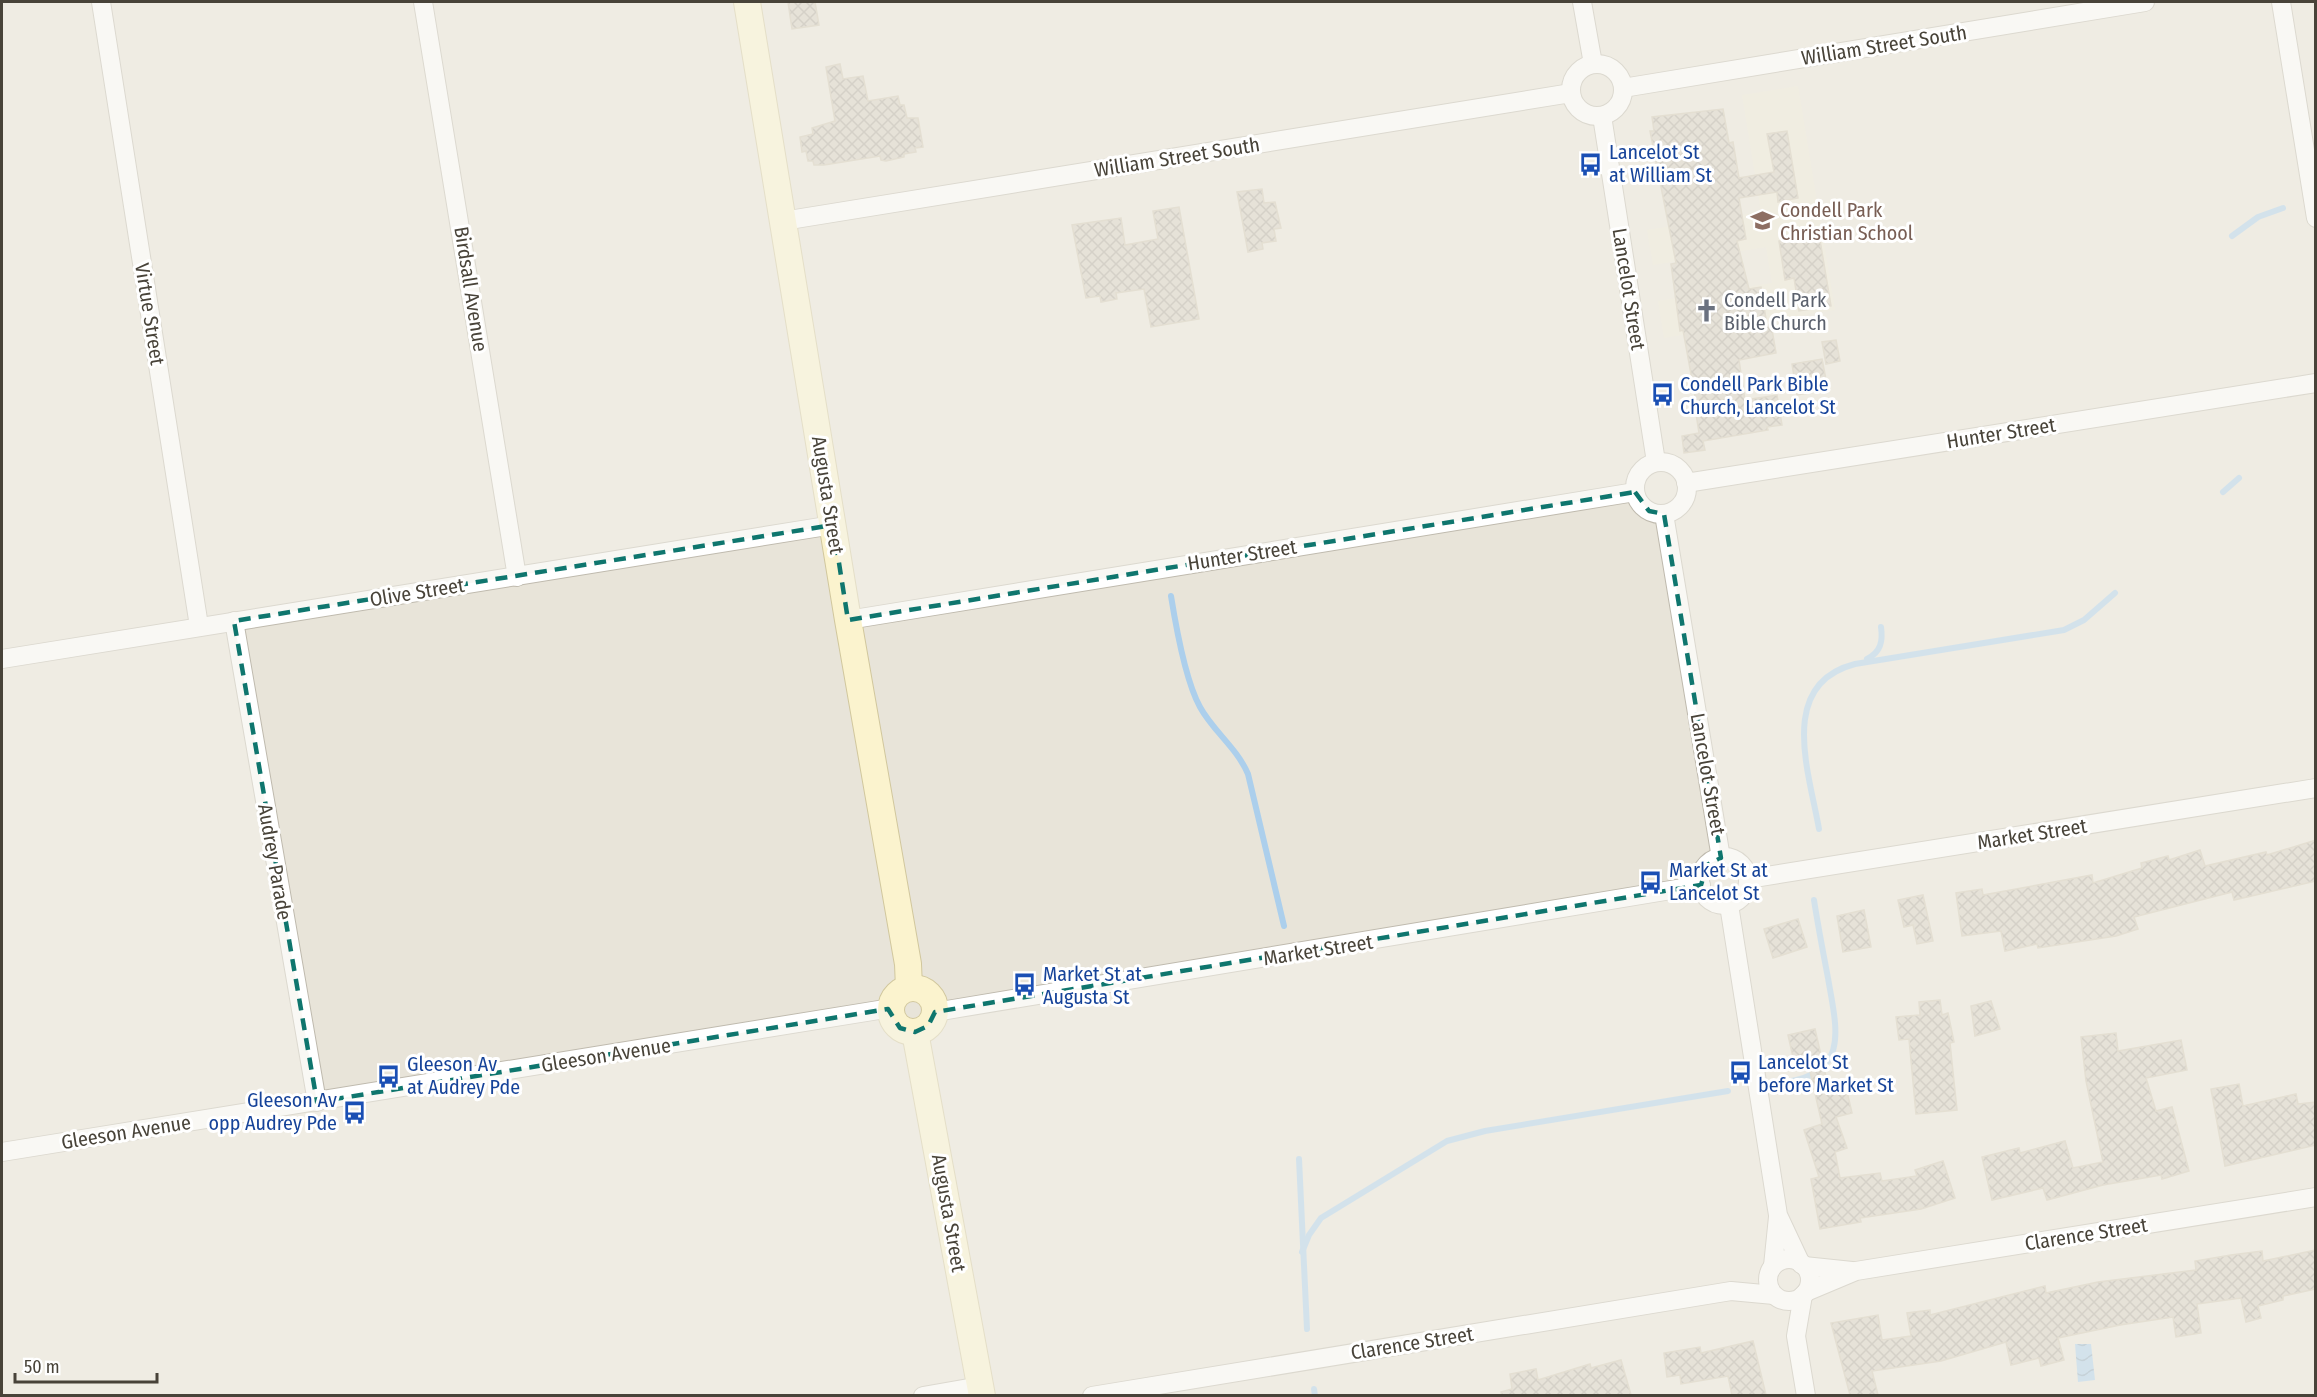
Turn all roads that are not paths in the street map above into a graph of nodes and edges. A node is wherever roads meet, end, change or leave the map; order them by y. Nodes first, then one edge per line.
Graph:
1 (101, 2) edge
2 (423, 2) edge
3 (747, 2) edge
4 (1582, 2) edge
5 (2145, 2) edge
6 (2281, 2) edge
7 (1593, 64) junction
8 (1623, 88) junction
9 (1571, 93) junction
10 (1602, 116) junction
11 (2316, 218) edge
12 (783, 221) junction
13 (2316, 382) edge
14 (1656, 462) junction
15 (1686, 483) junction
16 (1635, 492) junction
17 (1664, 514) junction
18 (832, 525) junction
19 (517, 577) junction
20 (848, 620) junction
21 (234, 621) junction
22 (199, 626) junction
23 (2, 659) edge
24 (2316, 788) edge
25 (1721, 858) junction
26 (1748, 879) junction
27 (1701, 885) junction
28 (1729, 905) junction
29 (909, 988) junction
30 (891, 1008) junction
31 (935, 1012) junction
32 (915, 1032) junction
33 (317, 1102) junction
34 (2, 1152) edge
35 (2316, 1197) edge
36 (1778, 1215) junction
37 (1803, 1265) junction
38 (1771, 1269) junction
39 (1856, 1271) junction
40 (1731, 1291) junction
41 (1804, 1294) junction
42 (1775, 1296) junction
43 (1796, 1336) junction
44 (981, 1391) edge
45 (923, 1395) edge
46 (1092, 1395) edge
47 (1806, 1395) edge

1 - 22 street, Virtue Street
2 - 19 street, Birdsall Avenue
3 - 12 street, Augusta Street
4 - 7 street
5 - 8 street, William Street South
6 - 11 street
7 - 8 street
7 - 9 street
8 - 10 street
9 - 10 street
9 - 12 street, William Street South
10 - 14 street, Lancelot Street
12 - 18 street, Augusta Street
13 - 15 street, Hunter Street
14 - 15 street
14 - 16 street
15 - 17 street
16 - 17 street
16 - 20 street, Hunter Street
17 - 25 street, Lancelot Street
18 - 19 street, Olive Street
18 - 20 street, Augusta Street
19 - 21 street, Olive Street
20 - 29 street, Augusta Street
21 - 22 street, Olive Street
21 - 33 street, Audrey Parade
22 - 23 street, Olive Street
24 - 26 street, Market Street
25 - 26 street
25 - 27 street
26 - 28 street
27 - 28 street
27 - 31 street, Market Street
28 - 36 street
29 - 30 street
29 - 31 street
30 - 32 street
30 - 33 street, Gleeson Avenue
31 - 32 street
32 - 44 street, Augusta Street
33 - 34 street, Gleeson Avenue
35 - 39 street, Clarence Street
36 - 37 street
36 - 38 street
37 - 38 street
37 - 39 street, Clarence Street
37 - 41 street
38 - 40 street, Clarence Street
38 - 42 street
39 - 41 street, Clarence Street
40 - 42 street, Clarence Street
40 - 46 street, Clarence Street
41 - 42 street
41 - 43 street
42 - 43 street
43 - 47 street
44 - 45 street

